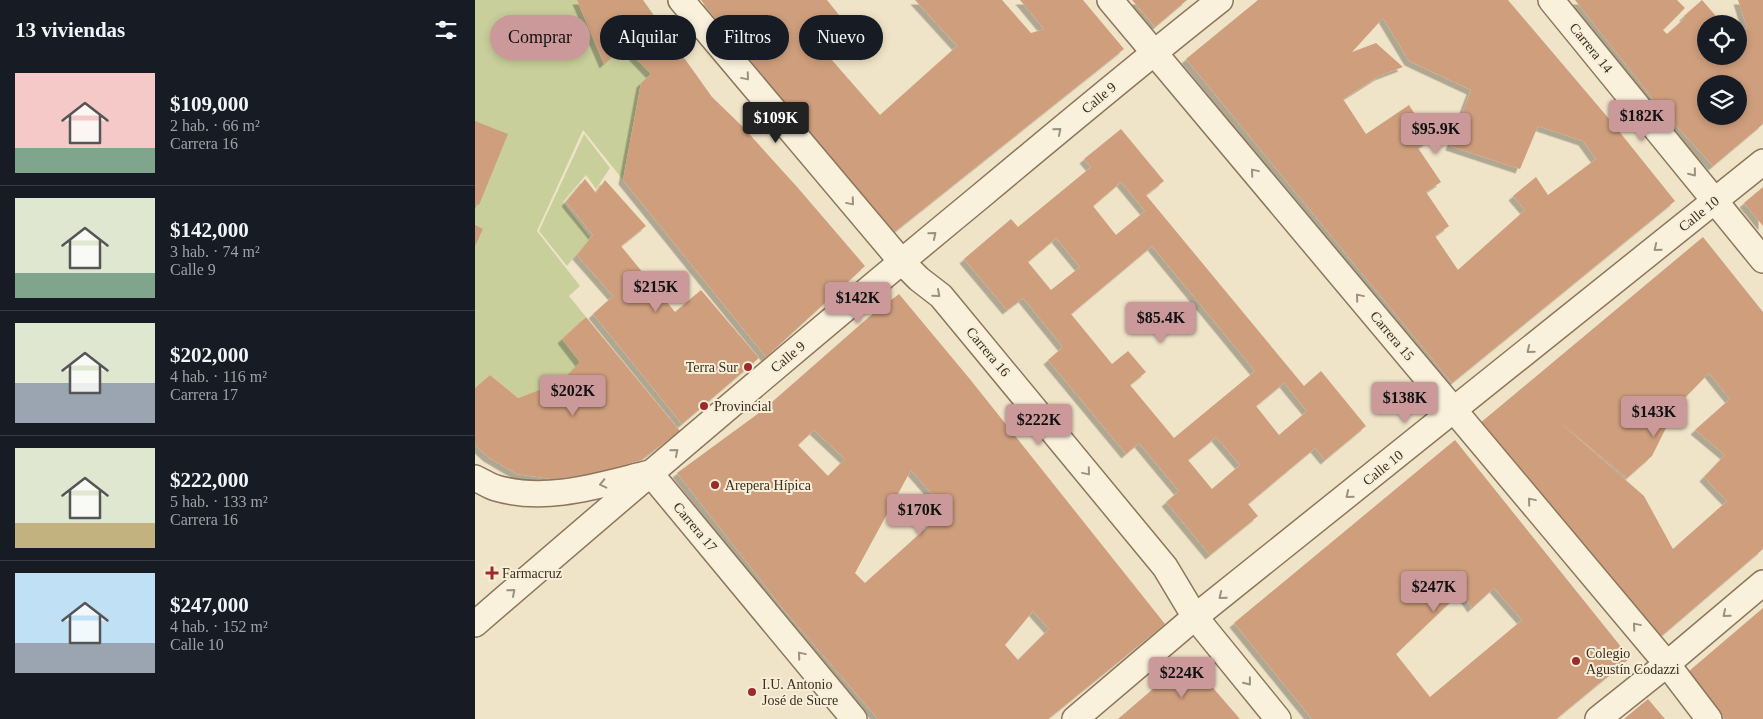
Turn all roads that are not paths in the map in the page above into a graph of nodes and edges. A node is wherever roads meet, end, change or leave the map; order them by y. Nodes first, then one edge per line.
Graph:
1 (681, 0) edge
2 (1110, 0) edge
3 (1220, 0) edge
4 (1551, 0) edge
5 (1153, 52) junction
6 (1763, 162) edge
7 (1716, 201) junction
8 (1763, 260) edge
9 (901, 261) junction
10 (1455, 410) junction
11 (650, 473) junction
12 (475, 478) edge
13 (1763, 583) edge
14 (1195, 617) junction
15 (475, 624) edge
16 (1667, 664) junction
17 (854, 719) edge
18 (1075, 719) edge
19 (1277, 719) edge
20 (1598, 719) edge
21 (1709, 719) edge

1 -> 9 street, Carrera 16
2 - 5 street, Carrera 15
3 - 5 street, Calle 9
4 -> 7 street, Carrera 14
9 -> 5 street, Calle 9
10 -> 5 street, Carrera 15
6 - 7 street, Calle 10
7 - 8 street, Carrera 14
7 -> 10 street, Calle 10
11 -> 9 street, Calle 9
9 -> 14 street, Carrera 16
10 -> 14 street, Calle 10
16 -> 10 street, Carrera 15
11 -> 12 street
15 -> 11 street, Calle 9
17 -> 11 street, Carrera 17
13 -> 16 street
14 - 18 street, Calle 10
14 -> 19 street, Carrera 16
16 - 20 street
16 - 21 street, Carrera 15

